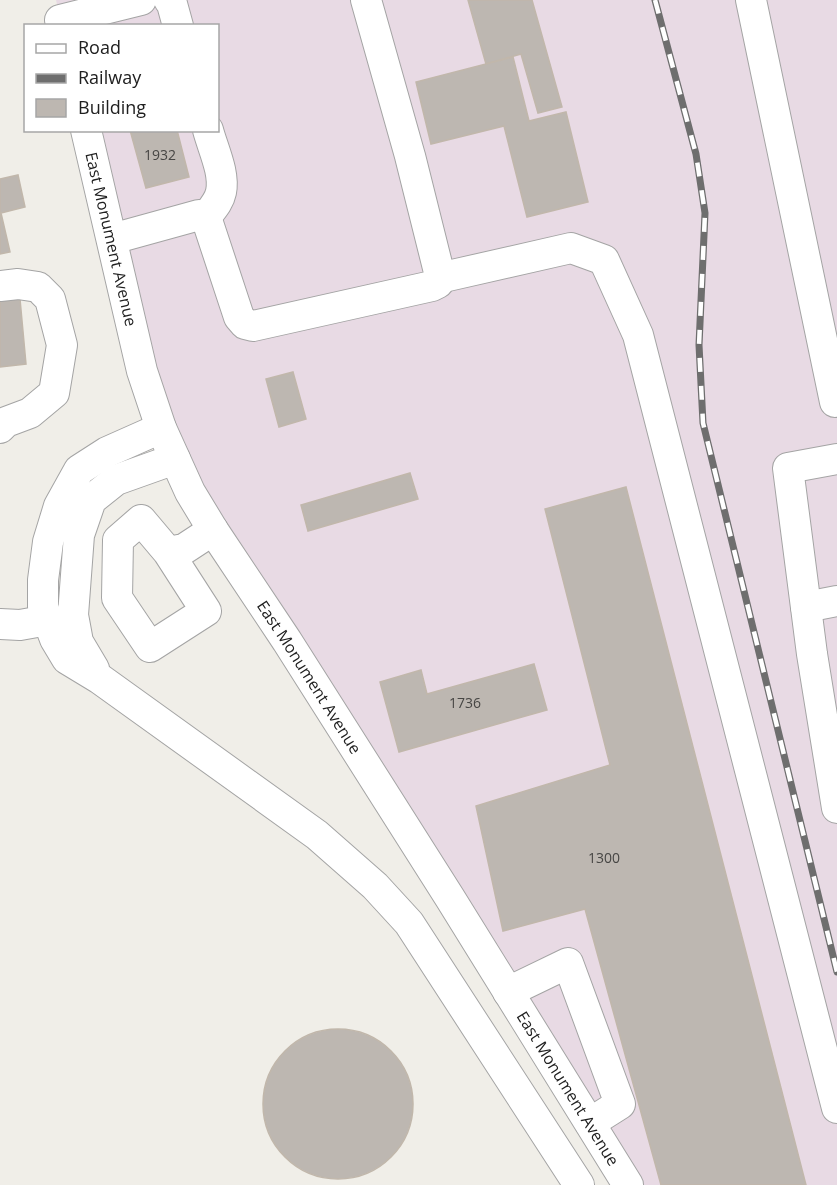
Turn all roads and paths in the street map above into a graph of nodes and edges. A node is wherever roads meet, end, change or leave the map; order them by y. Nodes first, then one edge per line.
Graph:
1 (141, 0) edge
2 (169, 0) edge
3 (366, 0) edge
4 (751, 0) edge
5 (58, 15) edge
6 (177, 24) edge
7 (86, 132) edge
8 (209, 132) edge
9 (206, 217) junction
10 (112, 240) junction
11 (440, 278) junction
12 (0, 286) edge
13 (836, 405) edge
14 (0, 428) edge
15 (161, 428) junction
16 (175, 459) junction
17 (837, 459) edge
18 (213, 530) junction
19 (168, 552) dead end
20 (837, 602) edge
21 (806, 607) junction
22 (48, 620) junction
23 (0, 624) edge
24 (100, 680) junction
25 (837, 808) edge
26 (508, 992) junction
27 (837, 1108) edge
28 (590, 1123) junction
29 (579, 1185) edge
30 (628, 1185) edge

1 - 5 street
2 - 6 street
3 - 11 street
4 - 13 street
7 - 10 street, East Monument Avenue
8 - 9 street
9 - 10 street
9 - 11 street
10 - 15 street, East Monument Avenue
11 - 27 street
12 - 14 street
15 - 16 street, East Monument Avenue
15 - 22 street
16 - 18 street, East Monument Avenue
16 - 24 street
17 - 21 street
18 - 19 street
18 - 26 street, East Monument Avenue
20 - 21 street
21 - 25 street
22 - 23 street
22 - 24 street
24 - 29 street
26 - 28 street, East Monument Avenue
26 - 28 street
28 - 30 street, East Monument Avenue

